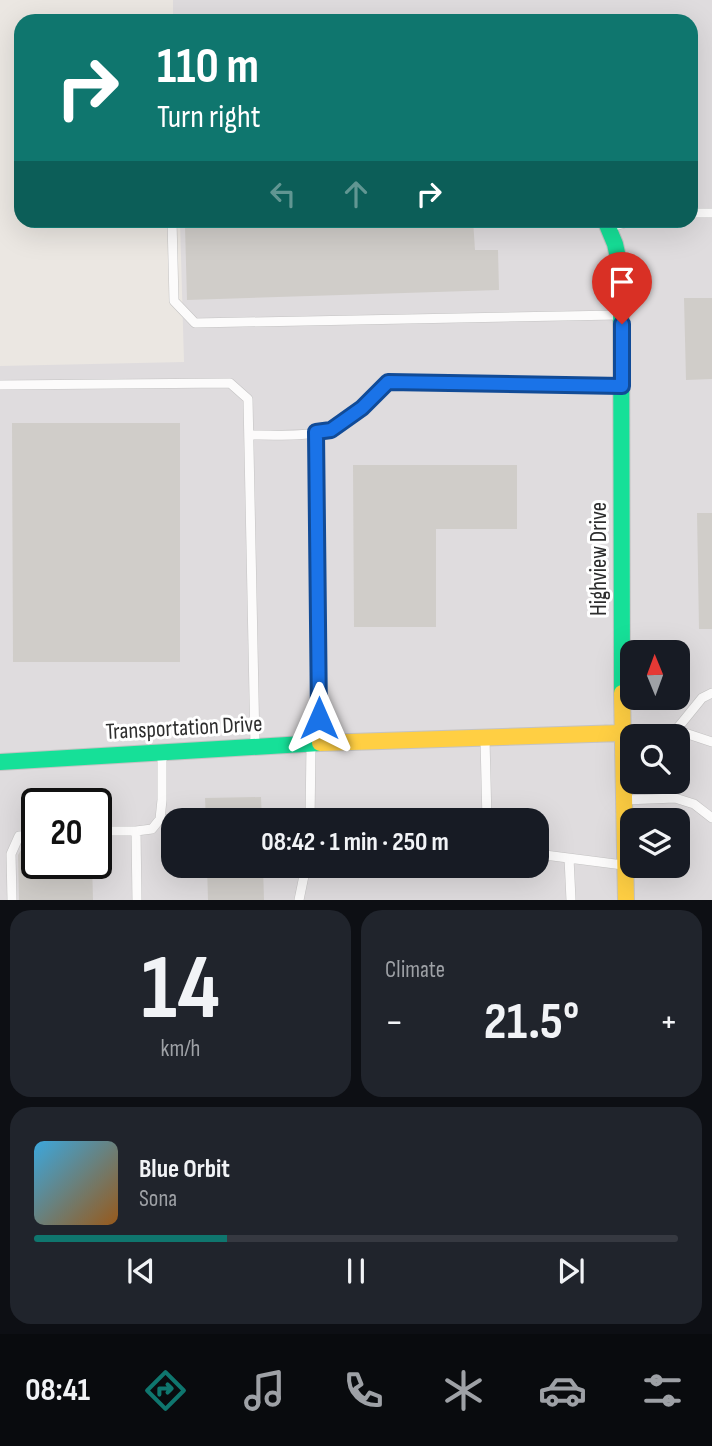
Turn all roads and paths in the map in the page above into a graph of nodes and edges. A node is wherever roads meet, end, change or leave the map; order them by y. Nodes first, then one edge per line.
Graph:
1 (172, 228) edge
2 (609, 228) edge
3 (622, 315) junction
4 (0, 385) edge
5 (622, 386) junction
6 (316, 432) junction
7 (249, 435) junction
8 (712, 693) edge
9 (622, 724) edge
10 (681, 724) edge
11 (620, 733) edge
12 (690, 735) edge
13 (485, 738) junction
14 (712, 742) edge
15 (315, 744) junction
16 (255, 747) junction
17 (162, 753) junction
18 (0, 762) edge
19 (624, 794) edge
20 (624, 800) junction
21 (311, 808) edge
22 (487, 808) edge
23 (624, 808) edge
24 (712, 818) edge
25 (112, 831) edge
26 (136, 831) junction
27 (21, 836) edge
28 (549, 856) edge
29 (569, 858) junction
30 (620, 864) edge
31 (304, 878) edge
32 (625, 878) edge
33 (12, 900) edge
34 (137, 900) edge
35 (299, 900) edge
36 (572, 900) edge
37 (626, 900) edge

1 - 3 lane
2 - 3 street, Highview Drive
3 - 5 street, Highview Drive
4 - 7 lane
5 - 6 lane
5 - 9 street, Highview Drive
6 - 7 lane
6 - 15 lane
7 - 16 lane
8 - 10 lane
11 - 13 street, Transportation Drive
12 - 14 lane
13 - 15 street, Transportation Drive
13 - 22 lane
15 - 16 street, Transportation Drive
15 - 21 lane
16 - 17 street, Transportation Drive
17 - 18 street, Transportation Drive
17 - 26 lane
19 - 20 street, Highview Drive
20 - 23 street, Highview Drive
20 - 24 lane
25 - 26 lane
26 - 34 lane
27 - 33 lane
28 - 29 lane
29 - 30 lane
29 - 36 lane
31 - 35 lane
32 - 37 street, Highview Drive

